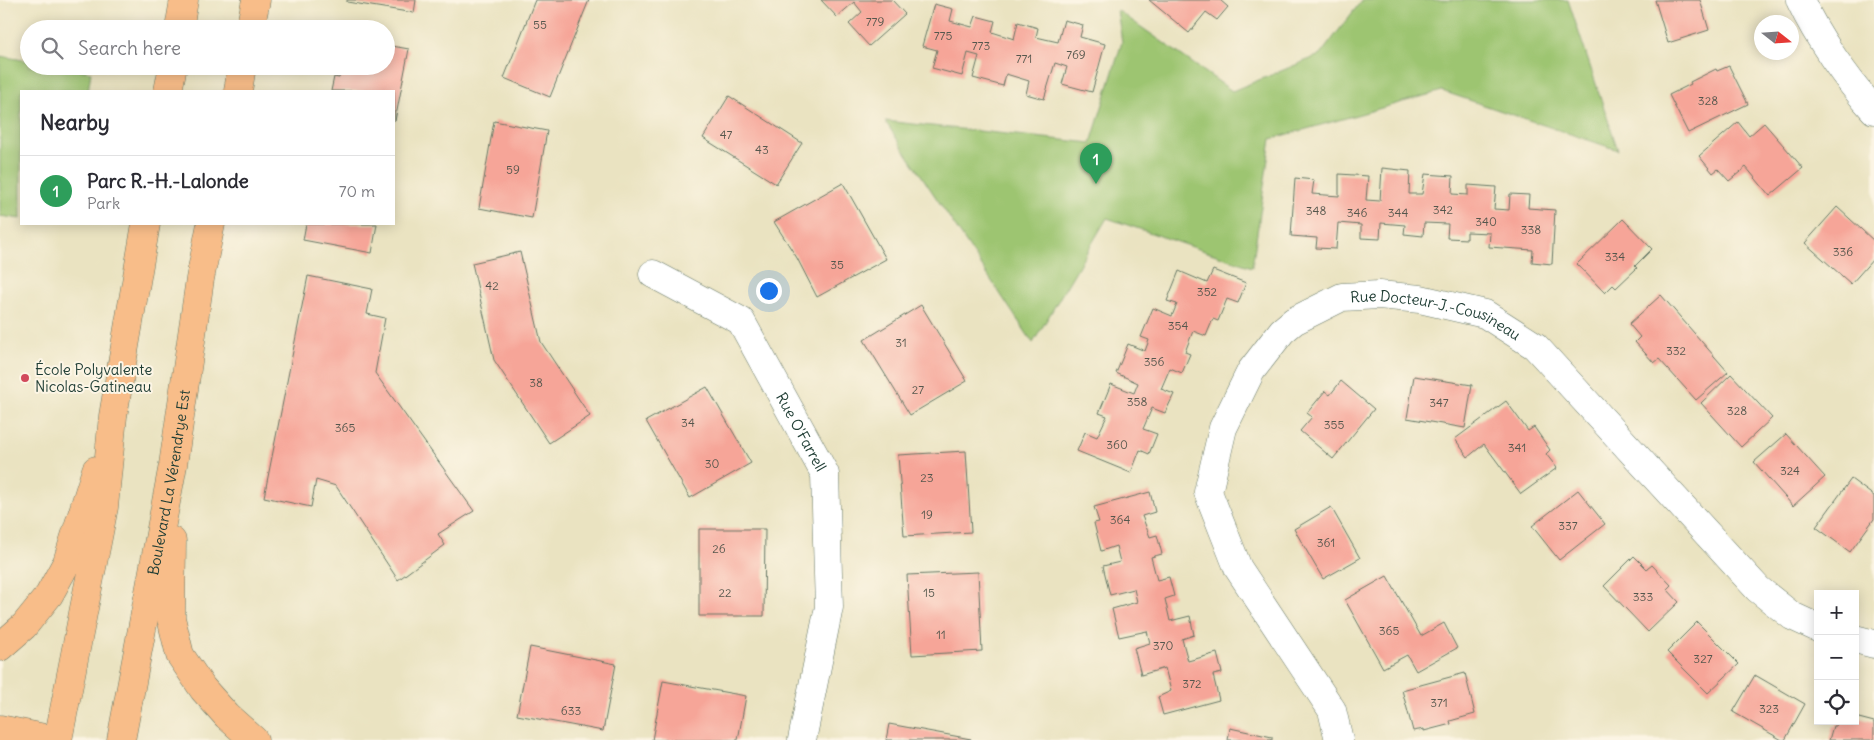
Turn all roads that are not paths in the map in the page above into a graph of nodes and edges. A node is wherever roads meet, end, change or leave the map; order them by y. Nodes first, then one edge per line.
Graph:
1 (184, 0) edge
2 (256, 0) edge
3 (1800, 0) edge
4 (181, 20) edge
5 (252, 20) edge
6 (171, 75) edge
7 (241, 75) edge
8 (168, 90) edge
9 (238, 90) edge
10 (1874, 110) edge
11 (146, 225) edge
12 (211, 225) edge
13 (653, 274) dead end
14 (113, 416) junction
15 (173, 465) junction
16 (1814, 626) edge
17 (1859, 641) edge
18 (1874, 644) edge
19 (0, 647) edge
20 (0, 729) edge
21 (56, 740) edge
22 (121, 740) edge
23 (254, 740) edge
24 (802, 740) edge
25 (1339, 740) edge

1 - 4 main road
2 - 5 main road
3 - 10 street
6 - 8 main road
7 - 9 main road
11 - 14 main road
12 - 15 main road, Boulevard La Vérendrye Est
13 - 24 street, Rue O'Farrell
14 - 19 main road
14 - 21 main road
15 - 22 main road, Boulevard La Vérendrye Est
15 - 23 main road
16 - 25 street, Rue Docteur-J.-Cousineau
17 - 18 street
20 - 21 main road

